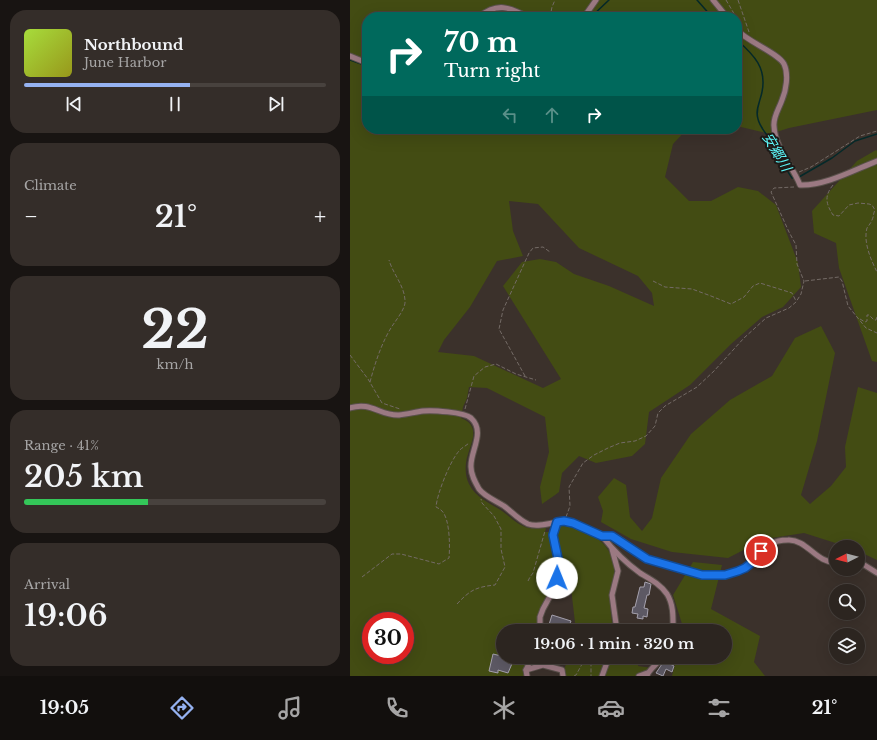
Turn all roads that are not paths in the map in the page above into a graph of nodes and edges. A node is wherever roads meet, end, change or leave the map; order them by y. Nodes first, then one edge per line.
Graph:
1 (596, 0) edge
2 (712, 0) edge
3 (485, 12) edge
4 (518, 12) edge
5 (588, 12) edge
6 (723, 12) edge
7 (742, 35) edge
8 (350, 56) edge
9 (362, 60) edge
10 (877, 161) edge
11 (350, 408) edge
12 (557, 522) junction
13 (602, 536) junction
14 (612, 549) junction
15 (829, 561) edge
16 (865, 565) edge
17 (877, 573) edge
18 (540, 624) edge
19 (616, 624) edge
20 (673, 624) edge
21 (529, 664) edge
22 (606, 664) edge
23 (657, 664) edge
24 (526, 670) junction
25 (647, 674) edge
26 (527, 676) edge
27 (563, 676) edge
28 (602, 676) edge
29 (639, 676) edge

1 - 5 street
2 - 6 street
3 - 4 street
7 - 10 street
8 - 9 street
11 - 12 street
12 - 13 street
12 - 18 street
13 - 14 street
13 - 15 street
14 - 19 street
14 - 20 street
16 - 17 street
21 - 24 street
22 - 28 street
23 - 25 street
24 - 26 street
24 - 27 street
25 - 29 street

